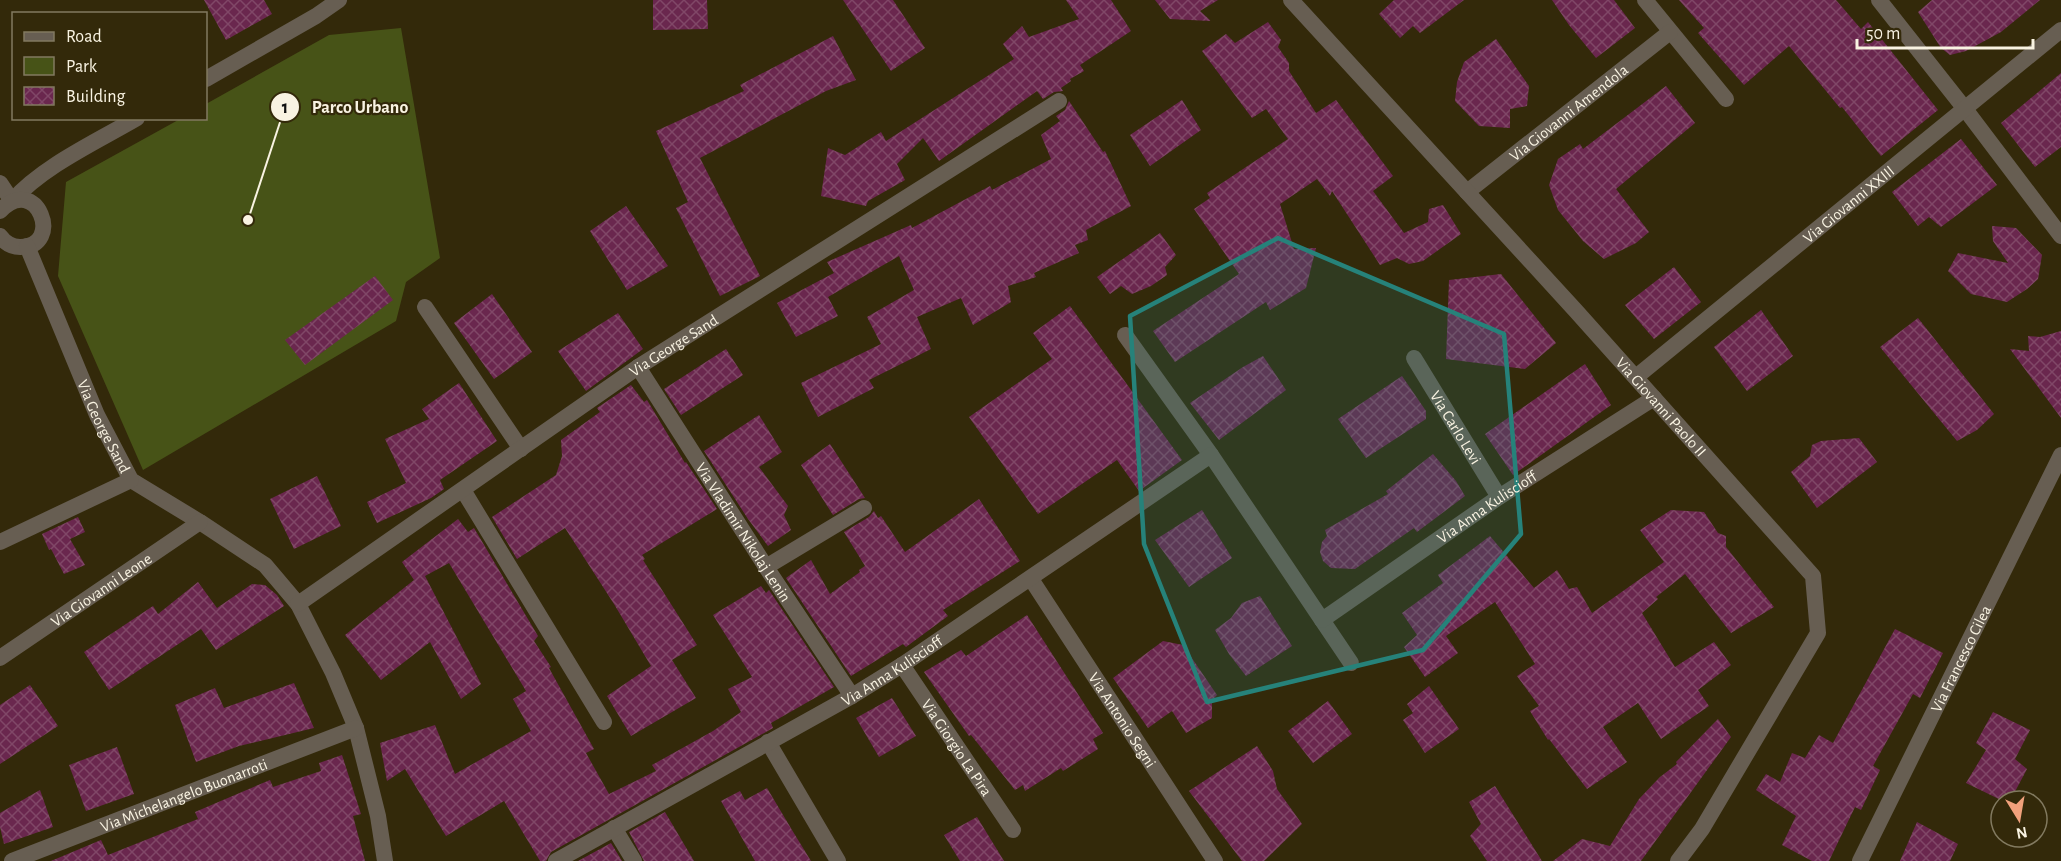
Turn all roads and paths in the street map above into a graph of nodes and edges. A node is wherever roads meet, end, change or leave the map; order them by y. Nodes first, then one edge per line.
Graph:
1 (339, 0) edge
2 (1291, 0) edge
3 (1645, 0) edge
4 (1879, 0) edge
5 (2061, 30) edge
6 (1670, 32) junction
7 (207, 78) edge
8 (1726, 99) dead end
9 (1059, 101) dead end
10 (1965, 109) junction
11 (134, 120) edge
12 (0, 183) edge
13 (1467, 192) junction
14 (6, 206) edge
15 (0, 236) edge
16 (2061, 236) edge
17 (27, 246) junction
18 (425, 307) dead end
19 (1125, 335) dead end
20 (1414, 358) dead end
21 (638, 367) junction
22 (1636, 377) junction
23 (1654, 398) junction
24 (521, 449) junction
25 (1211, 455) junction
26 (2061, 455) edge
27 (131, 480) junction
28 (463, 490) junction
29 (1499, 497) junction
30 (864, 508) dead end
31 (200, 522) junction
32 (0, 542) edge
33 (766, 567) junction
34 (1031, 579) junction
35 (298, 604) junction
36 (1322, 620) junction
37 (0, 658) edge
38 (1351, 663) dead end
39 (902, 665) junction
40 (852, 696) junction
41 (604, 722) dead end
42 (356, 728) junction
43 (768, 742) junction
44 (614, 828) junction
45 (1013, 830) dead end
46 (12, 861) edge
47 (385, 861) edge
48 (556, 861) edge
49 (634, 861) edge
50 (838, 861) edge
51 (1215, 861) edge
52 (1678, 861) edge
53 (1860, 861) edge

1 - 7 street
2 - 13 street, Via Giovanni Paolo II
3 - 6 street
4 - 10 street
5 - 10 street, Via Giovanni XXIII
6 - 8 street
6 - 13 street, Via Giovanni Amendola
9 - 21 street, Via George Sand
10 - 16 street
10 - 22 street, Via Giovanni XXIII
11 - 14 street
12 - 14 street
13 - 22 street, Via Giovanni Paolo II
14 - 17 street
15 - 17 street
17 - 27 street, Via George Sand
18 - 24 street
19 - 25 street
20 - 29 street, Via Carlo Levi
21 - 24 street, Via George Sand
21 - 33 street, Via Vladimir Nikolaj Lenin
22 - 23 street, Via Giovanni Paolo II
23 - 29 street, Via Anna Kuliscioff
23 - 52 street, Via Giovanni Paolo II
24 - 28 street, Via George Sand
25 - 34 street, Via Anna Kuliscioff
25 - 36 street
26 - 53 street, Via Francesco Cilea
27 - 31 street, Via George Sand
27 - 32 street
28 - 35 street, Via George Sand
28 - 41 street
29 - 36 street, Via Anna Kuliscioff
30 - 33 street
31 - 35 street, Via George Sand
31 - 37 street, Via Giovanni Leone
33 - 40 street, Via Vladimir Nikolaj Lenin
34 - 39 street, Via Anna Kuliscioff
34 - 51 street, Via Antonio Segni
35 - 42 street, Via George Sand
36 - 38 street
39 - 40 street, Via Anna Kuliscioff
39 - 45 street, Via Giorgio La Pira
40 - 43 street, Via Anna Kuliscioff
42 - 46 street, Via Michelangelo Buonarroti
42 - 47 street, Via George Sand
43 - 44 street, Via Anna Kuliscioff
43 - 50 street
44 - 48 street, Via Anna Kuliscioff
44 - 49 street

